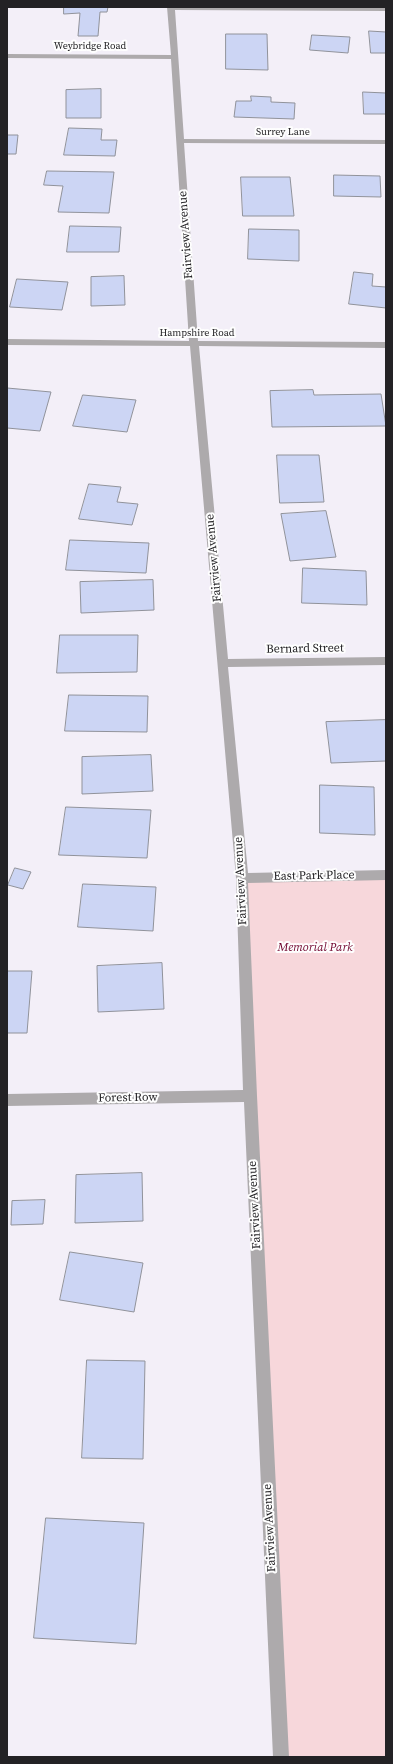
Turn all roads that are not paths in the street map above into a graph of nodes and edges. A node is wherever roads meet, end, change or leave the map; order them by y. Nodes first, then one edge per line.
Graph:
1 (171, 7) edge
2 (386, 9) edge
3 (7, 56) edge
4 (174, 57) junction
5 (180, 141) junction
6 (386, 142) edge
7 (7, 342) edge
8 (194, 344) junction
9 (386, 345) edge
10 (386, 661) edge
11 (224, 663) junction
12 (386, 875) edge
13 (242, 878) junction
14 (250, 1096) junction
15 (7, 1100) edge
16 (281, 1757) edge

1 - 2 street
1 - 4 street, Fairview Avenue
3 - 4 street, Weybridge Road
4 - 5 street, Fairview Avenue
5 - 6 street, Surrey Lane
5 - 8 street, Fairview Avenue
7 - 8 street, Hampshire Road
8 - 9 street, Hampshire Road
8 - 11 street, Fairview Avenue
10 - 11 street, Bernard Street
11 - 13 street, Fairview Avenue
12 - 13 street, East Park Place
13 - 14 street, Fairview Avenue
14 - 15 street, Forest Row
14 - 16 street, Fairview Avenue

